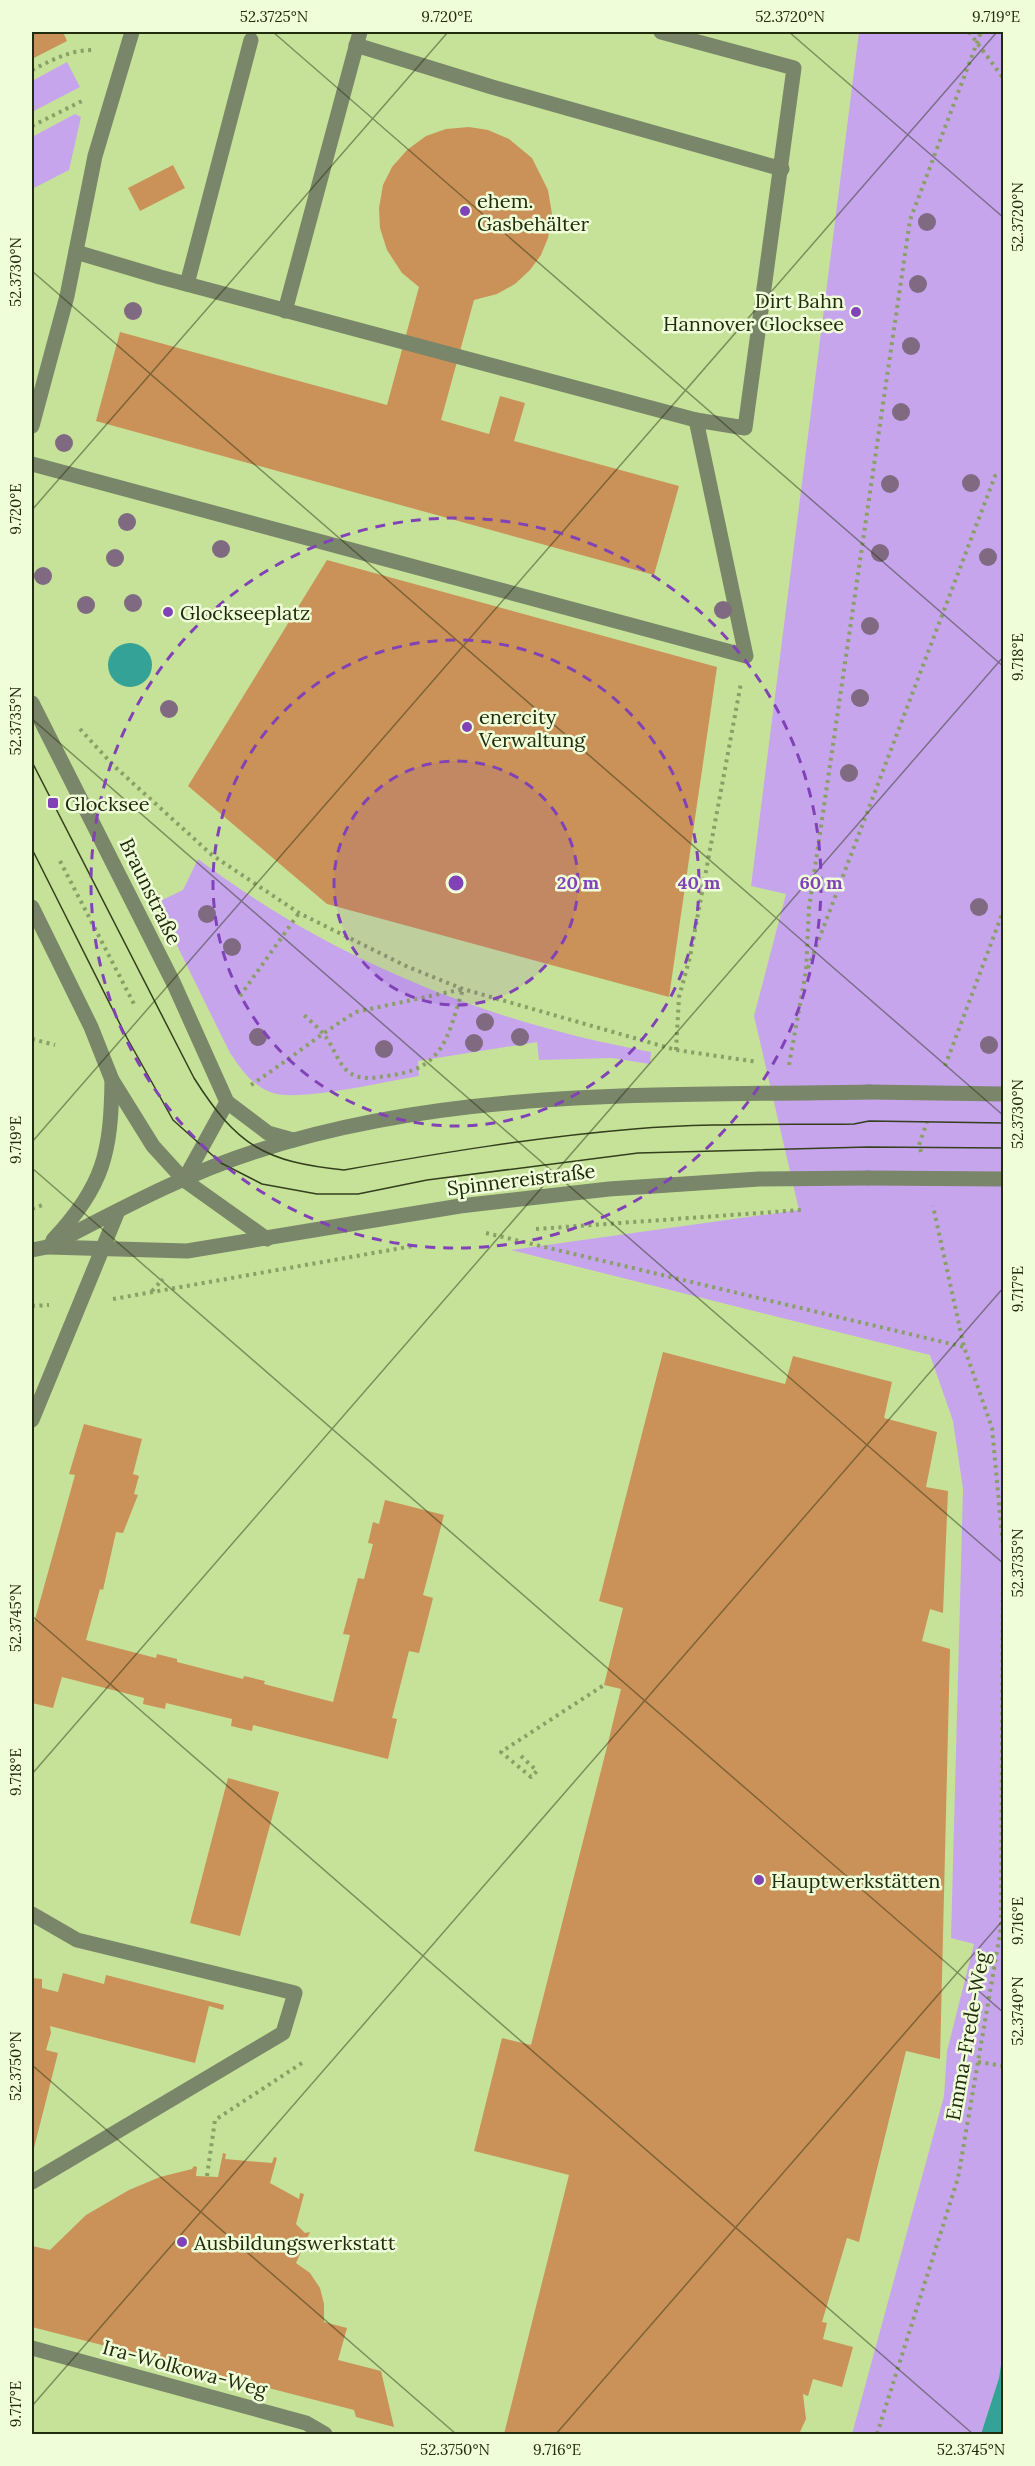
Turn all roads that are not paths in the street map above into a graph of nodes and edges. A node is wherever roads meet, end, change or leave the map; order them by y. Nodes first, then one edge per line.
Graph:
1 (132, 32) edge
2 (661, 32) edge
3 (358, 38) edge
4 (251, 40) dead end
5 (782, 169) junction
6 (76, 252) junction
7 (187, 284) junction
8 (285, 311) junction
9 (696, 420) junction
10 (32, 426) edge
11 (32, 464) edge
12 (32, 703) edge
13 (32, 907) edge
14 (112, 1080) junction
15 (1004, 1094) edge
16 (227, 1102) junction
17 (293, 1140) junction
18 (1004, 1179) edge
19 (184, 1180) junction
20 (118, 1211) junction
21 (267, 1239) junction
22 (104, 1248) junction
23 (39, 1249) edge
24 (32, 1420) edge
25 (32, 1914) edge
26 (32, 2182) edge
27 (32, 2348) edge
28 (325, 2434) edge

1 - 6 street
2 - 5 street
3 - 5 street
3 - 8 street
4 - 7 street
5 - 9 street
6 - 7 street
6 - 10 street
7 - 8 street
8 - 9 street
9 - 11 street
12 - 16 street, Braunstraße
13 - 14 street
14 - 19 street
14 - 23 street
15 - 17 street, bridge
16 - 17 street, Braunstraße
16 - 19 street
17 - 19 street
18 - 21 street, Spinnereistraße, bridge
19 - 20 street
19 - 21 street
20 - 22 street
20 - 23 street
21 - 22 street, Spinnereistraße
22 - 23 street, Spinnereistraße
22 - 24 street
25 - 26 street
27 - 28 street, Ira-Wolkowa-Weg

